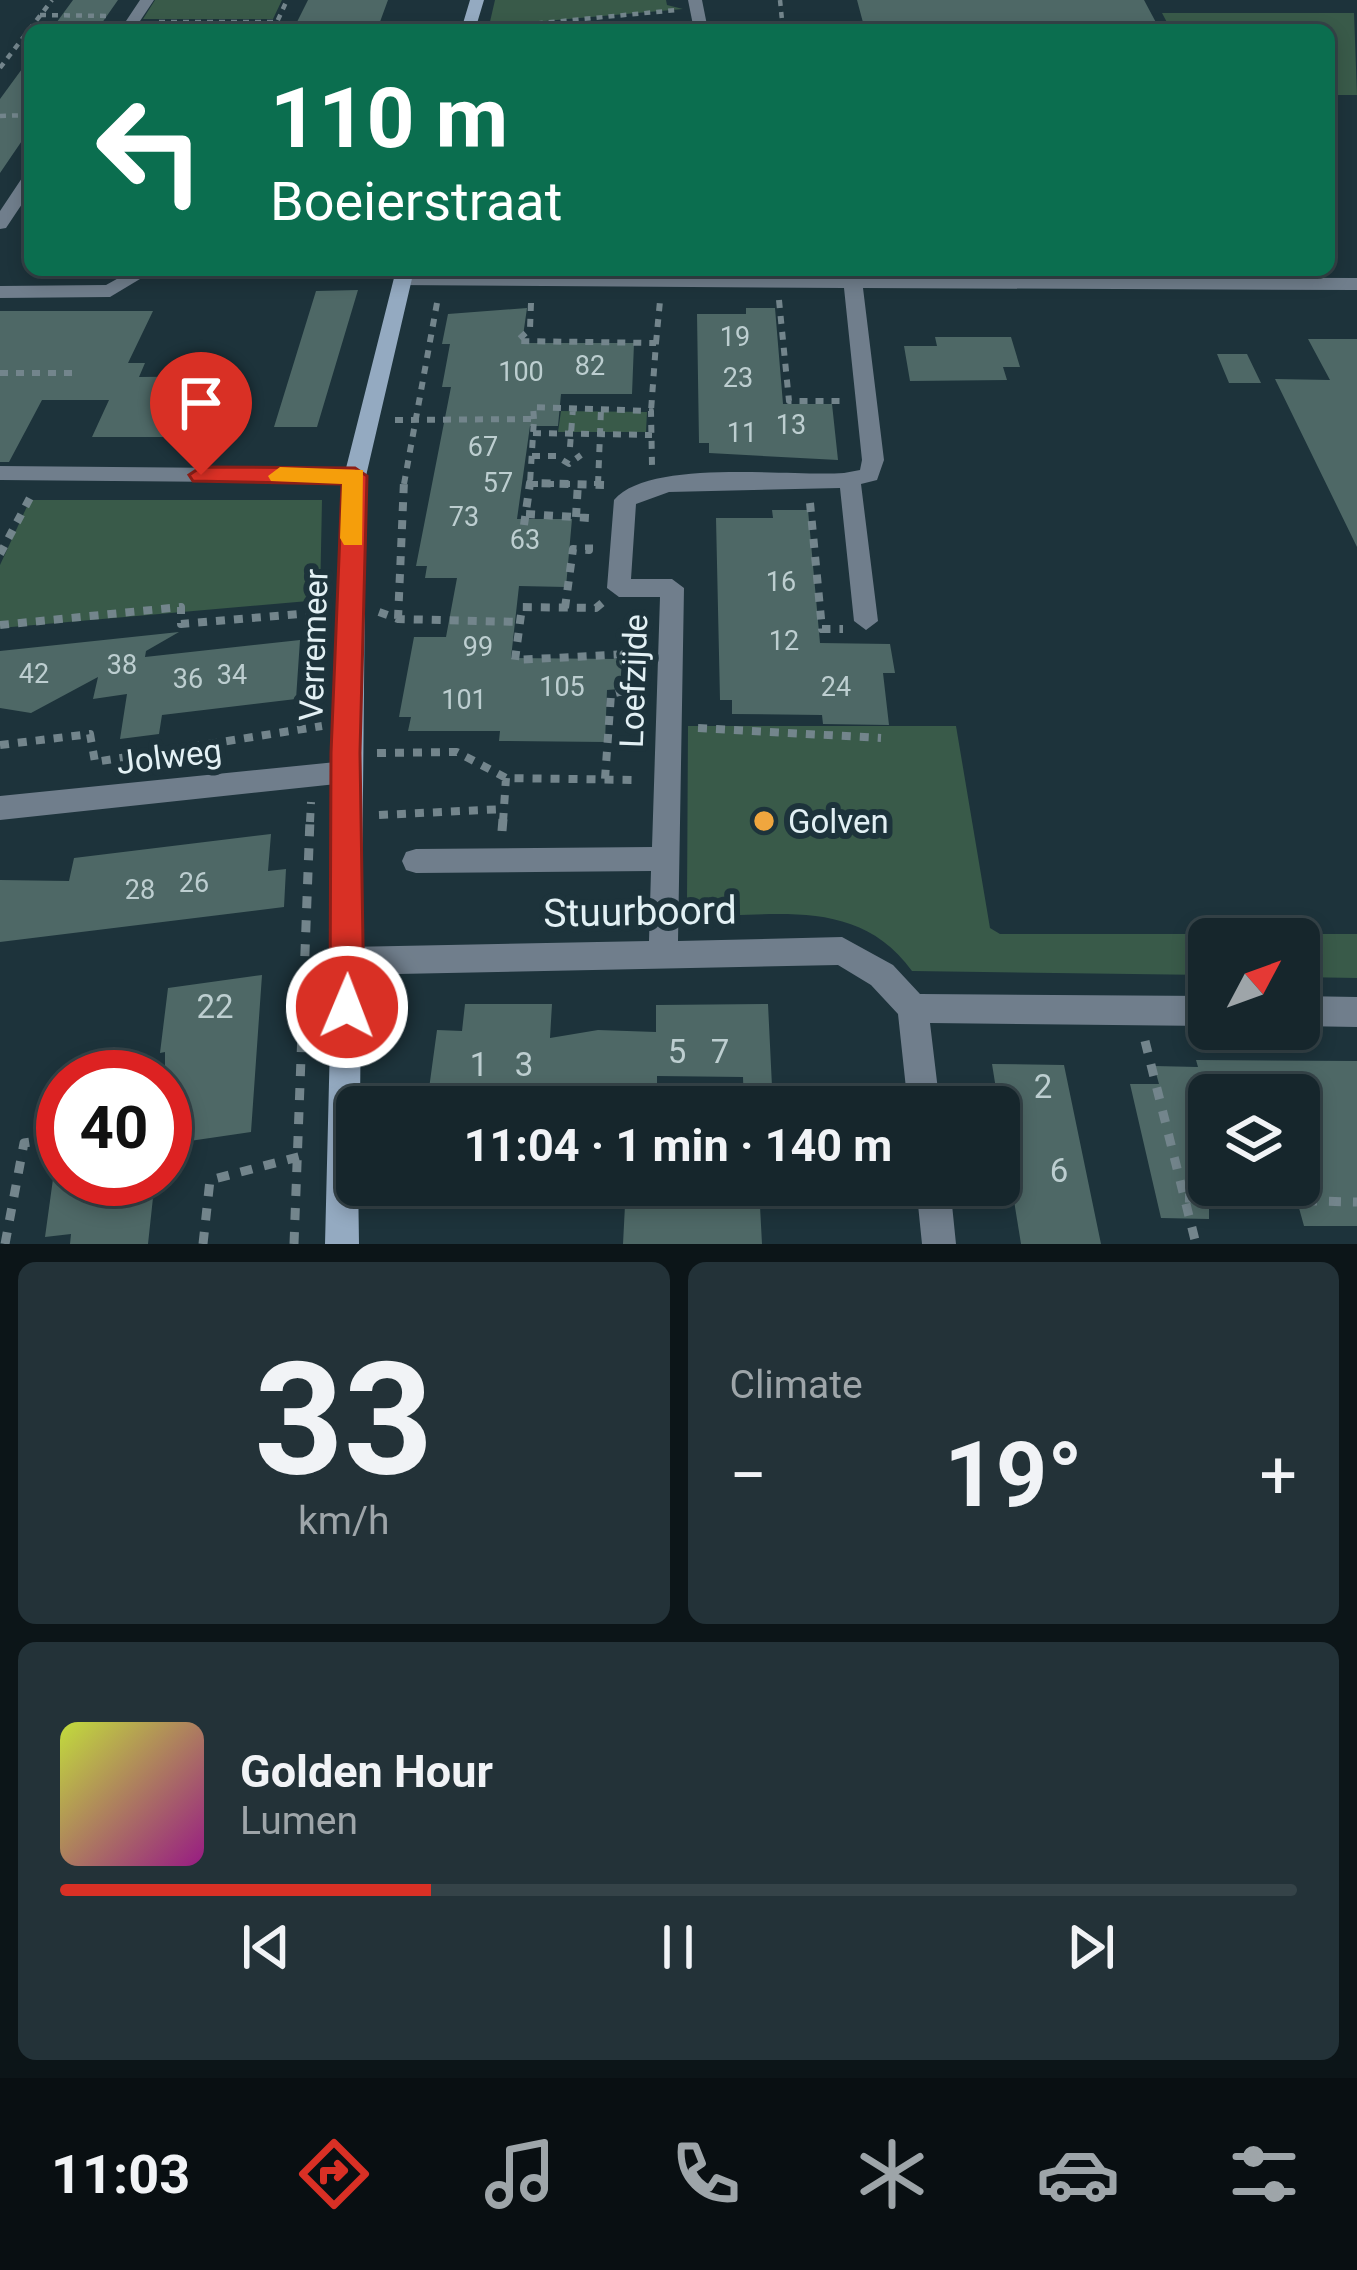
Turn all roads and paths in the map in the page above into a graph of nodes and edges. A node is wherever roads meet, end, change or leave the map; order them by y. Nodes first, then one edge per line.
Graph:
1 (52, 0) edge
2 (147, 0) edge
3 (287, 0) edge
4 (696, 4) edge
5 (40, 15) junction
6 (132, 23) edge
7 (33, 24) edge
8 (521, 24) edge
9 (24, 36) edge
10 (0, 68) edge
11 (24, 188) edge
12 (0, 224) edge
13 (136, 276) edge
14 (403, 276) edge
15 (889, 276) edge
16 (982, 276) edge
17 (776, 281) junction
18 (534, 282) junction
19 (662, 282) junction
20 (853, 282) junction
21 (1357, 284) edge
22 (0, 292) edge
23 (437, 303) dead end
24 (656, 343) junction
25 (0, 373) edge
26 (73, 373) dead end
27 (178, 373) dead end
28 (866, 401) junction
29 (573, 408) junction
30 (601, 410) junction
31 (651, 411) junction
32 (534, 419) junction
33 (369, 420) junction
34 (411, 420) junction
35 (533, 434) junction
36 (570, 434) junction
37 (600, 435) junction
38 (652, 435) junction
39 (570, 447) junction
40 (581, 455) junction
41 (599, 455) junction
42 (532, 456) junction
43 (556, 456) junction
44 (568, 464) junction
45 (0, 473) edge
46 (41, 473) junction
47 (201, 475) junction
48 (355, 476) junction
49 (850, 482) junction
50 (530, 483) junction
51 (567, 483) junction
52 (578, 483) junction
53 (598, 484) junction
54 (644, 487) junction
55 (526, 514) junction
56 (576, 517) junction
57 (592, 518) junction
58 (624, 518) junction
59 (524, 525) dead end
60 (0, 554) edge
61 (619, 588) junction
62 (566, 608) junction
63 (351, 610) junction
64 (398, 619) junction
65 (866, 621) dead end
66 (520, 622) junction
67 (0, 625) edge
68 (347, 722) junction
69 (667, 727) junction
70 (880, 737) dead end
71 (0, 746) edge
72 (346, 762) junction
73 (311, 775) junction
74 (506, 778) junction
75 (605, 779) junction
76 (665, 780) junction
77 (0, 808) edge
78 (504, 809) junction
79 (345, 817) junction
80 (500, 859) junction
81 (664, 859) junction
82 (416, 860) dead end
83 (663, 952) junction
84 (348, 961) junction
85 (913, 1008) junction
86 (1137, 1010) junction
87 (1188, 1011) edge
88 (1320, 1011) edge
89 (1357, 1012) edge
90 (345, 1086) edge
91 (922, 1086) edge
92 (36, 1141) edge
93 (336, 1146) edge
94 (298, 1156) junction
95 (1185, 1198) junction
96 (1357, 1202) edge
97 (342, 1206) edge
98 (935, 1206) edge
99 (5, 1244) edge
100 (202, 1244) edge
101 (294, 1244) edge
102 (341, 1244) edge
103 (939, 1244) edge
104 (1196, 1244) edge

1 - 5 path
2 - 6 street
3 - 6 path
4 - 8 path
5 - 6 path
5 - 7 path
9 - 10 path
11 - 12 street
13 - 22 street
14 - 18 street
14 - 33 street, Verremeer
15 - 16 street
15 - 20 street
16 - 21 street
17 - 19 street
17 - 20 street
17 - 28 path
18 - 19 street
18 - 24 path
19 - 24 path
20 - 28 street
23 - 34 path
24 - 31 path
25 - 26 path
27 - 47 path
28 - 49 street
29 - 30 path
29 - 32 path
29 - 36 path
30 - 31 path
30 - 37 path
31 - 38 path
32 - 34 path
32 - 35 path
33 - 34 path
33 - 48 street, Verremeer
34 - 64 path
35 - 36 path
35 - 42 path
36 - 37 path
36 - 39 path
37 - 38 path
37 - 41 path
38 - 54 path
39 - 40 path
39 - 43 path
40 - 41 path
40 - 44 path
41 - 53 path
42 - 43 path
42 - 50 path
43 - 44 path
44 - 51 path
45 - 46 street
46 - 47 street
46 - 60 path
47 - 48 street
48 - 63 street, Verremeer
49 - 54 street
49 - 65 street
50 - 51 path
50 - 55 path
51 - 52 path
52 - 53 path
52 - 56 path
53 - 54 path
53 - 57 path
54 - 58 street, Loefzijde
55 - 56 path
55 - 59 path
56 - 57 path
57 - 58 path
57 - 62 path
58 - 61 street, Loefzijde
61 - 62 path
61 - 69 street, Loefzijde
62 - 66 path
63 - 64 path
63 - 67 path
63 - 68 street, Verremeer
64 - 66 path
66 - 75 path
68 - 71 path
68 - 72 street, Verremeer
69 - 70 path
69 - 76 street, Loefzijde
72 - 73 street, Jolweg
72 - 74 path
72 - 79 street, Verremeer
73 - 77 street, Jolweg
73 - 94 path
74 - 75 path
74 - 78 path
75 - 76 path
76 - 81 street, Loefzijde
78 - 79 path
78 - 80 path
79 - 84 street, Verremeer
80 - 81 street
80 - 82 street
81 - 83 street, Loefzijde
83 - 84 street, Stuurboord
83 - 85 street, Stuurboord
84 - 90 street, Verremeer
85 - 86 street
85 - 91 street
86 - 87 street
86 - 95 path
88 - 89 street
92 - 99 path
93 - 94 path
94 - 100 path
94 - 101 path
95 - 96 path
95 - 104 path
97 - 102 street, Verremeer
98 - 103 street

